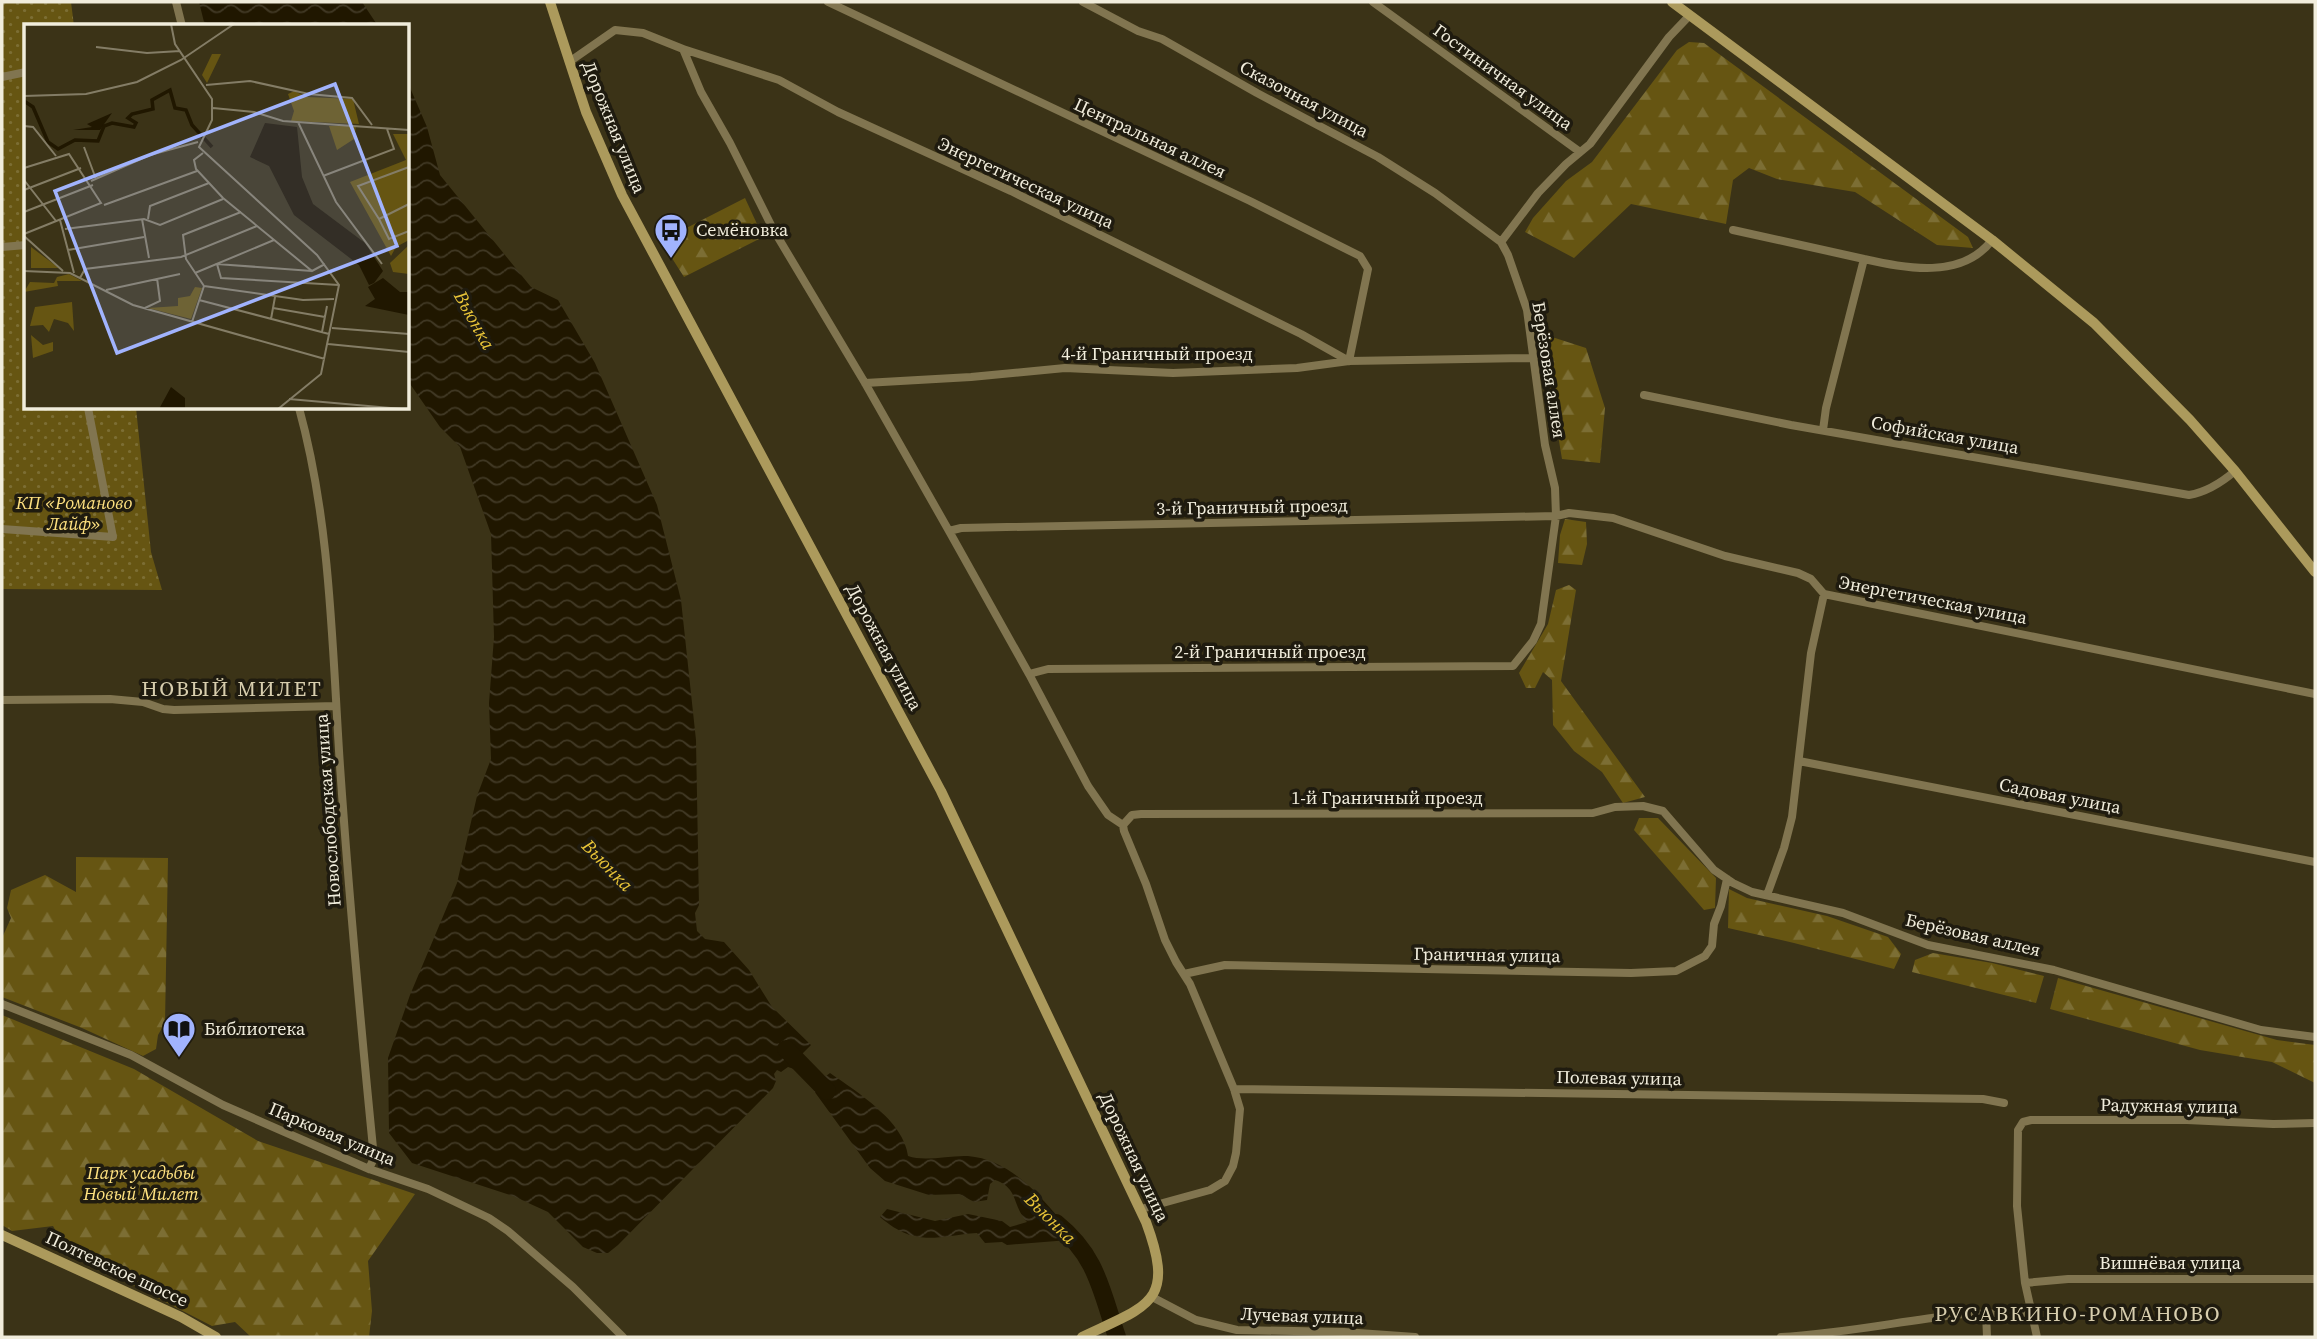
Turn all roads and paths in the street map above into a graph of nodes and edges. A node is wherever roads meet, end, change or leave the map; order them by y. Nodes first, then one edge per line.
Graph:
1 (176, 2) edge
2 (550, 2) edge
3 (828, 2) edge
4 (1083, 2) edge
5 (1373, 2) edge
6 (1672, 2) edge
7 (1690, 15) junction
8 (182, 24) edge
9 (683, 49) junction
10 (569, 62) junction
11 (24, 72) edge
12 (2, 77) edge
13 (1580, 152) junction
14 (1734, 230) dead end
15 (1992, 240) junction
16 (1501, 242) junction
17 (24, 245) edge
18 (2, 247) edge
19 (1864, 259) junction
20 (1533, 358) junction
21 (1349, 361) junction
22 (864, 383) junction
23 (1644, 395) dead end
24 (88, 410) edge
25 (299, 410) edge
26 (1823, 430) junction
27 (2235, 471) junction
28 (1556, 516) junction
29 (2, 529) edge
30 (949, 531) junction
31 (2315, 572) edge
32 (1824, 594) junction
33 (1513, 666) joint
34 (1029, 674) junction
35 (2315, 694) edge
36 (2, 700) edge
37 (336, 706) junction
38 (1799, 761) junction
39 (1654, 807) joint
40 (1123, 825) junction
41 (2315, 862) edge
42 (1727, 879) junction
43 (1767, 895) junction
44 (1184, 974) junction
45 (2, 1004) edge
46 (2315, 1037) edge
47 (1234, 1089) junction
48 (2004, 1103) dead end
49 (2315, 1124) edge
50 (369, 1169) junction
51 (1141, 1209) junction
52 (2, 1235) edge
53 (2315, 1279) edge
54 (2025, 1283) junction
55 (1152, 1297) junction
56 (1986, 1312) junction
57 (2030, 1312) junction
58 (216, 1337) edge
59 (623, 1337) edge
60 (1082, 1337) edge
61 (1415, 1337) edge
62 (1781, 1337) edge
63 (1987, 1337) edge
64 (2036, 1337) edge

1 - 8 street
2 - 10 main road, Дорожная улица
3 - 21 street, Центральная аллея
4 - 16 street, Сказочная улица
5 - 13 street, Гостиничная улица
6 - 7 main road
7 - 13 street
7 - 15 main road
9 - 10 street, Энергетическая улица
9 - 21 street, Энергетическая улица
9 - 22 street
10 - 51 main road, Дорожная улица
11 - 12 street
13 - 16 street
14 - 19 street
15 - 19 street
15 - 27 main road
16 - 20 street, Берёзовая аллея
17 - 18 street
19 - 26 street
20 - 21 street, 4-й Граничный проезд
20 - 28 street, Берёзовая аллея
21 - 22 street, 4-й Граничный проезд
22 - 30 street
23 - 26 street, Софийская улица
24 - 29 street
25 - 37 street, Новослободская улица
26 - 27 street, Софийская улица
27 - 31 main road
28 - 30 street, 3-й Граничный проезд
28 - 32 street, Энергетическая улица
28 - 33 street, Берёзовая аллея
30 - 34 street
32 - 35 street, Энергетическая улица
32 - 38 street
33 - 34 street, 2-й Граничный проезд
34 - 40 street
36 - 37 street
37 - 50 street, Новослободская улица
38 - 41 street, Садовая улица
38 - 43 street
39 - 40 street, 1-й Граничный проезд
39 - 42 street, Берёзовая аллея
40 - 44 street
42 - 43 street, Берёзовая аллея
42 - 44 street, Граничная улица
43 - 46 street, Берёзовая аллея
44 - 47 street
45 - 50 street, Парковая улица
47 - 48 street, Полевая улица
47 - 51 street
49 - 54 street, Радужная улица
50 - 59 street, Парковая улица
51 - 55 main road, Дорожная улица
52 - 58 main road, Полтевское шоссе
53 - 54 street, Вишнёвая улица
54 - 57 street
55 - 60 main road
55 - 61 street, Лучевая улица
56 - 57 street
56 - 62 street
56 - 63 street
57 - 64 street

